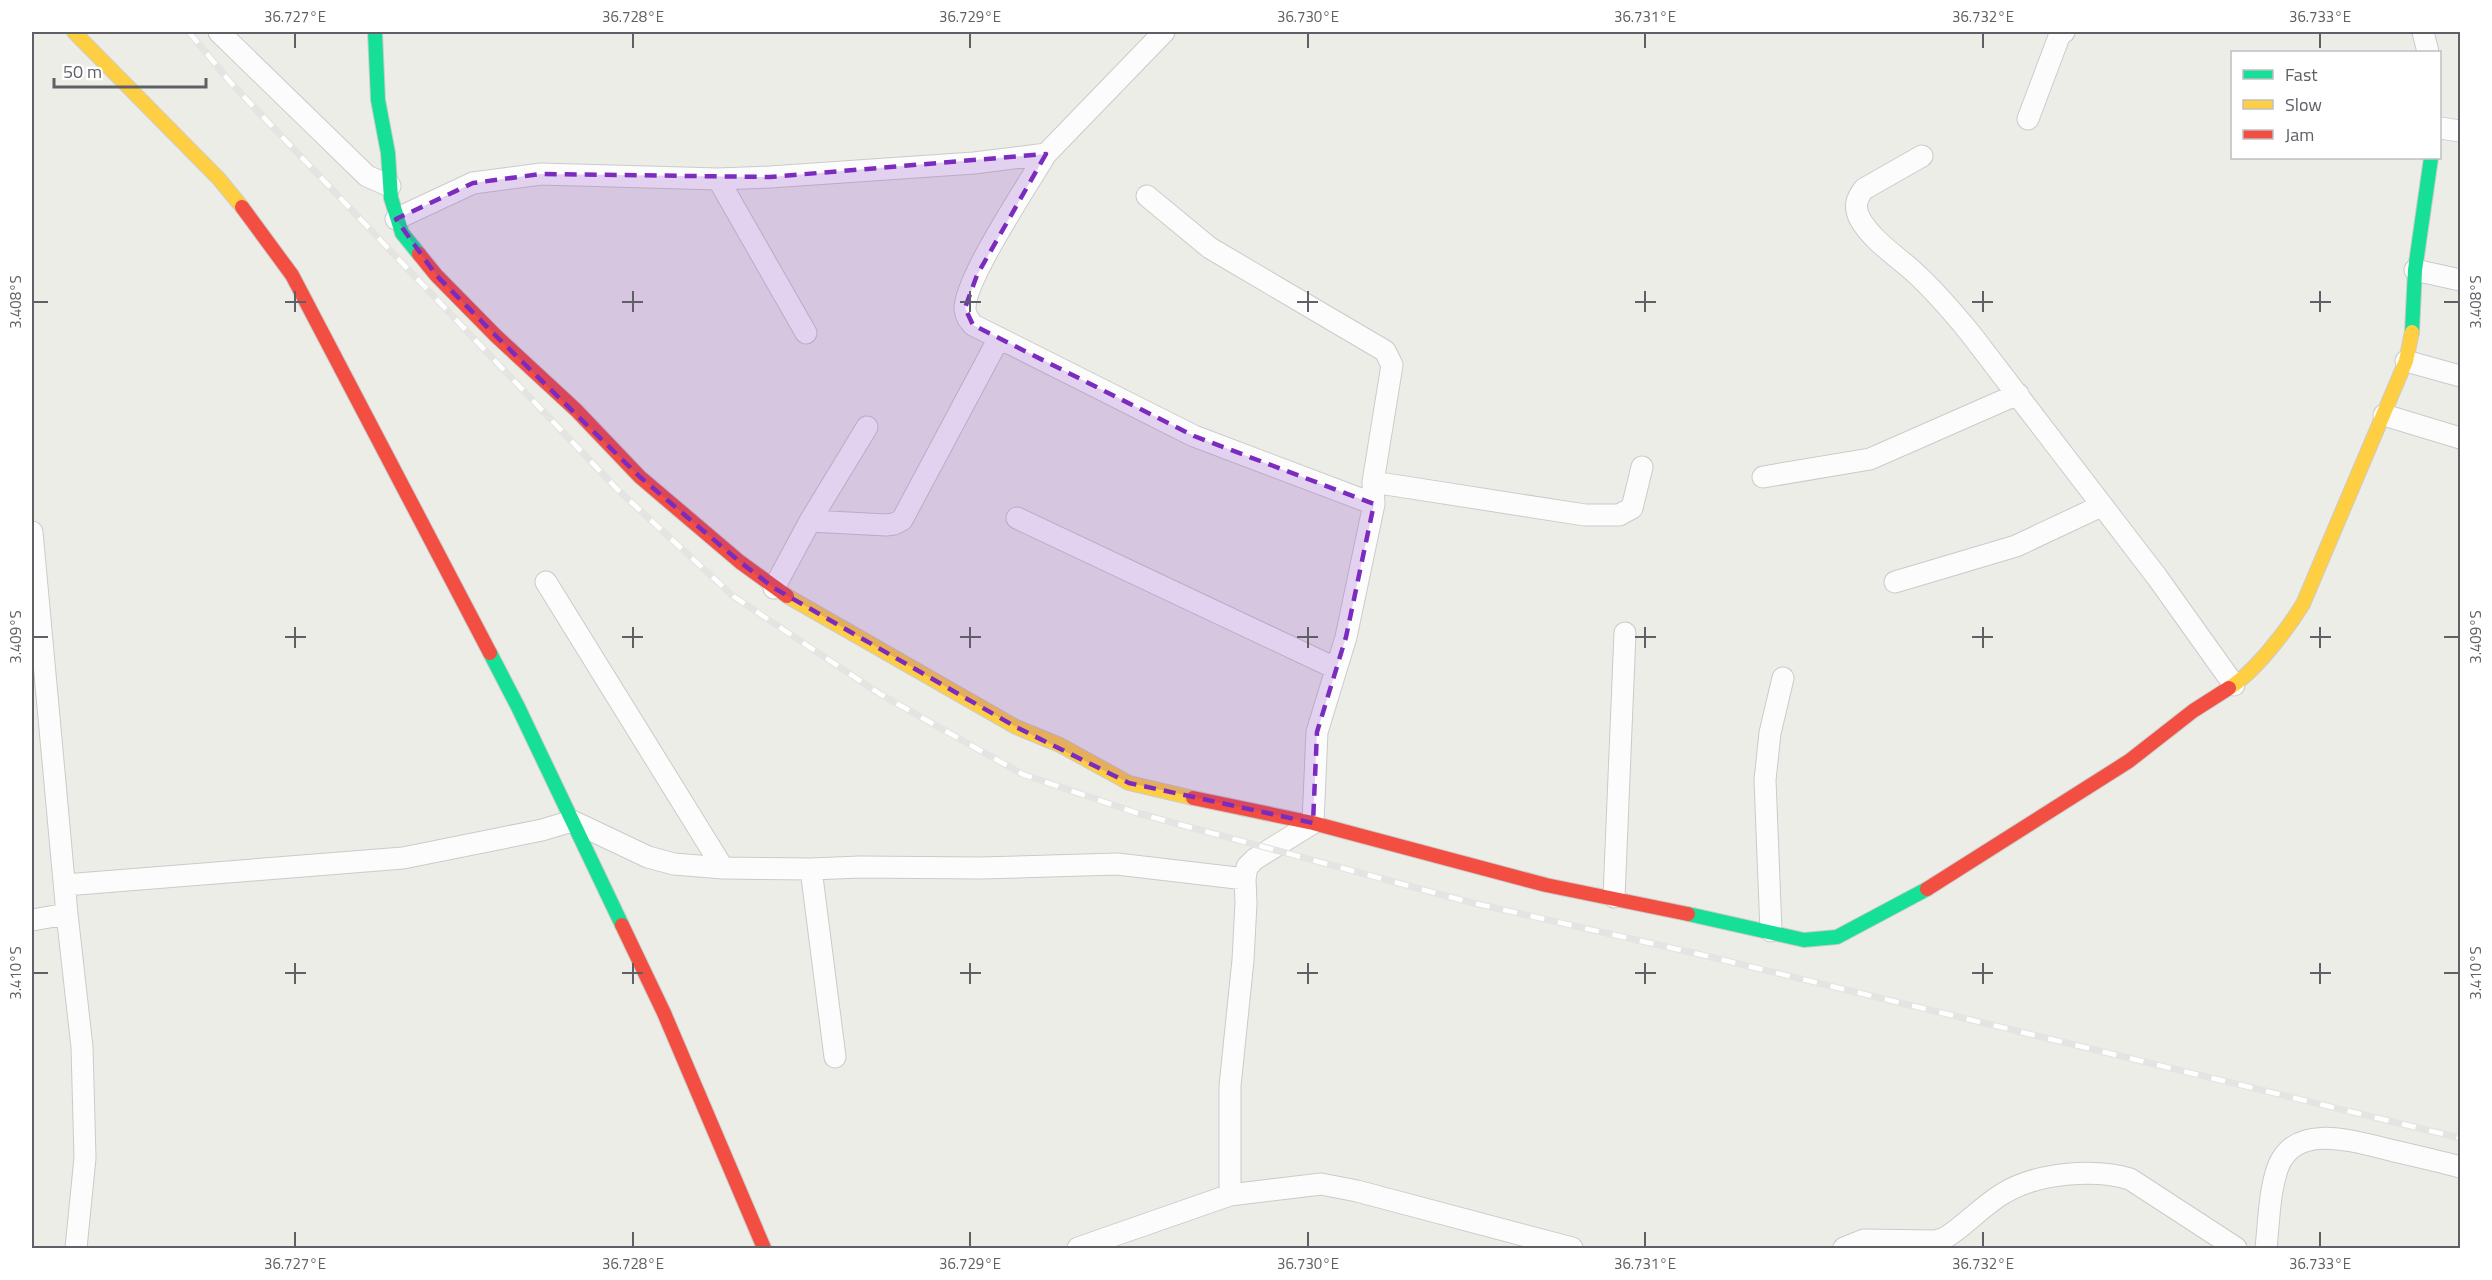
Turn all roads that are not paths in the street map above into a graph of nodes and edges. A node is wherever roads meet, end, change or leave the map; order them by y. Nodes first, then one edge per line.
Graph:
1 (74, 32) edge
2 (219, 32) edge
3 (375, 32) edge
4 (1164, 32) edge
5 (2064, 32) edge
6 (2423, 32) edge
7 (2428, 51) edge
8 (2028, 119) dead end
9 (2441, 128) edge
10 (2460, 131) edge
11 (1046, 154) junction
12 (1922, 156) dead end
13 (2431, 159) edge
14 (718, 179) junction
15 (390, 186) junction
16 (1147, 196) dead end
17 (396, 219) junction
18 (2415, 270) junction
19 (2460, 280) edge
20 (806, 333) dead end
21 (999, 338) junction
22 (2406, 361) junction
23 (2460, 376) edge
24 (2018, 394) junction
25 (2384, 415) junction
26 (867, 428) dead end
27 (2460, 438) edge
28 (1642, 467) dead end
29 (1763, 477) dead end
30 (1373, 482) junction
31 (1374, 504) junction
32 (2101, 506) junction
33 (1017, 519) dead end
34 (810, 521) junction
35 (32, 532) edge
36 (546, 582) dead end
37 (1894, 582) dead end
38 (774, 588) junction
39 (1625, 633) dead end
40 (1335, 668) junction
41 (1783, 678) dead end
42 (2234, 685) junction
43 (41, 723) edge
44 (572, 821) junction
45 (1313, 823) junction
46 (723, 868) junction
47 (811, 869) junction
48 (1245, 879) junction
49 (64, 885) junction
50 (1614, 897) junction
51 (67, 914) junction
52 (32, 920) edge
53 (1771, 931) junction
54 (835, 1057) dead end
55 (2460, 1167) edge
56 (1230, 1195) junction
57 (76, 1248) edge
58 (764, 1248) edge
59 (1078, 1248) edge
60 (1572, 1248) edge
61 (1844, 1248) edge
62 (2236, 1248) edge
63 (2266, 1248) edge

1 - 44 street
2 - 15 street
3 - 15 street
4 - 11 street
5 - 8 street
6 - 7 street
9 - 10 street
11 - 14 street
11 - 21 street
12 - 24 street
13 - 18 street
14 - 17 street
14 - 20 street
15 - 17 street
16 - 30 street
17 - 38 street
18 - 19 street
18 - 22 street
21 - 31 street
21 - 34 street
22 - 23 street
22 - 25 street
24 - 29 street
24 - 32 street
25 - 27 street
25 - 42 street
26 - 34 street
28 - 30 street
30 - 31 street
31 - 40 street
32 - 37 street
32 - 42 street
33 - 40 street
34 - 38 street
35 - 43 street
36 - 46 street
38 - 45 street
39 - 50 street
40 - 45 street
41 - 53 street
42 - 53 street
43 - 49 street
44 - 46 street
44 - 49 street
44 - 58 street
45 - 48 street
45 - 50 street
46 - 47 street
47 - 48 street
47 - 54 street
48 - 56 street
49 - 51 street
50 - 53 street
51 - 52 street
51 - 57 street
55 - 63 street
56 - 59 street
56 - 60 street
61 - 62 street

